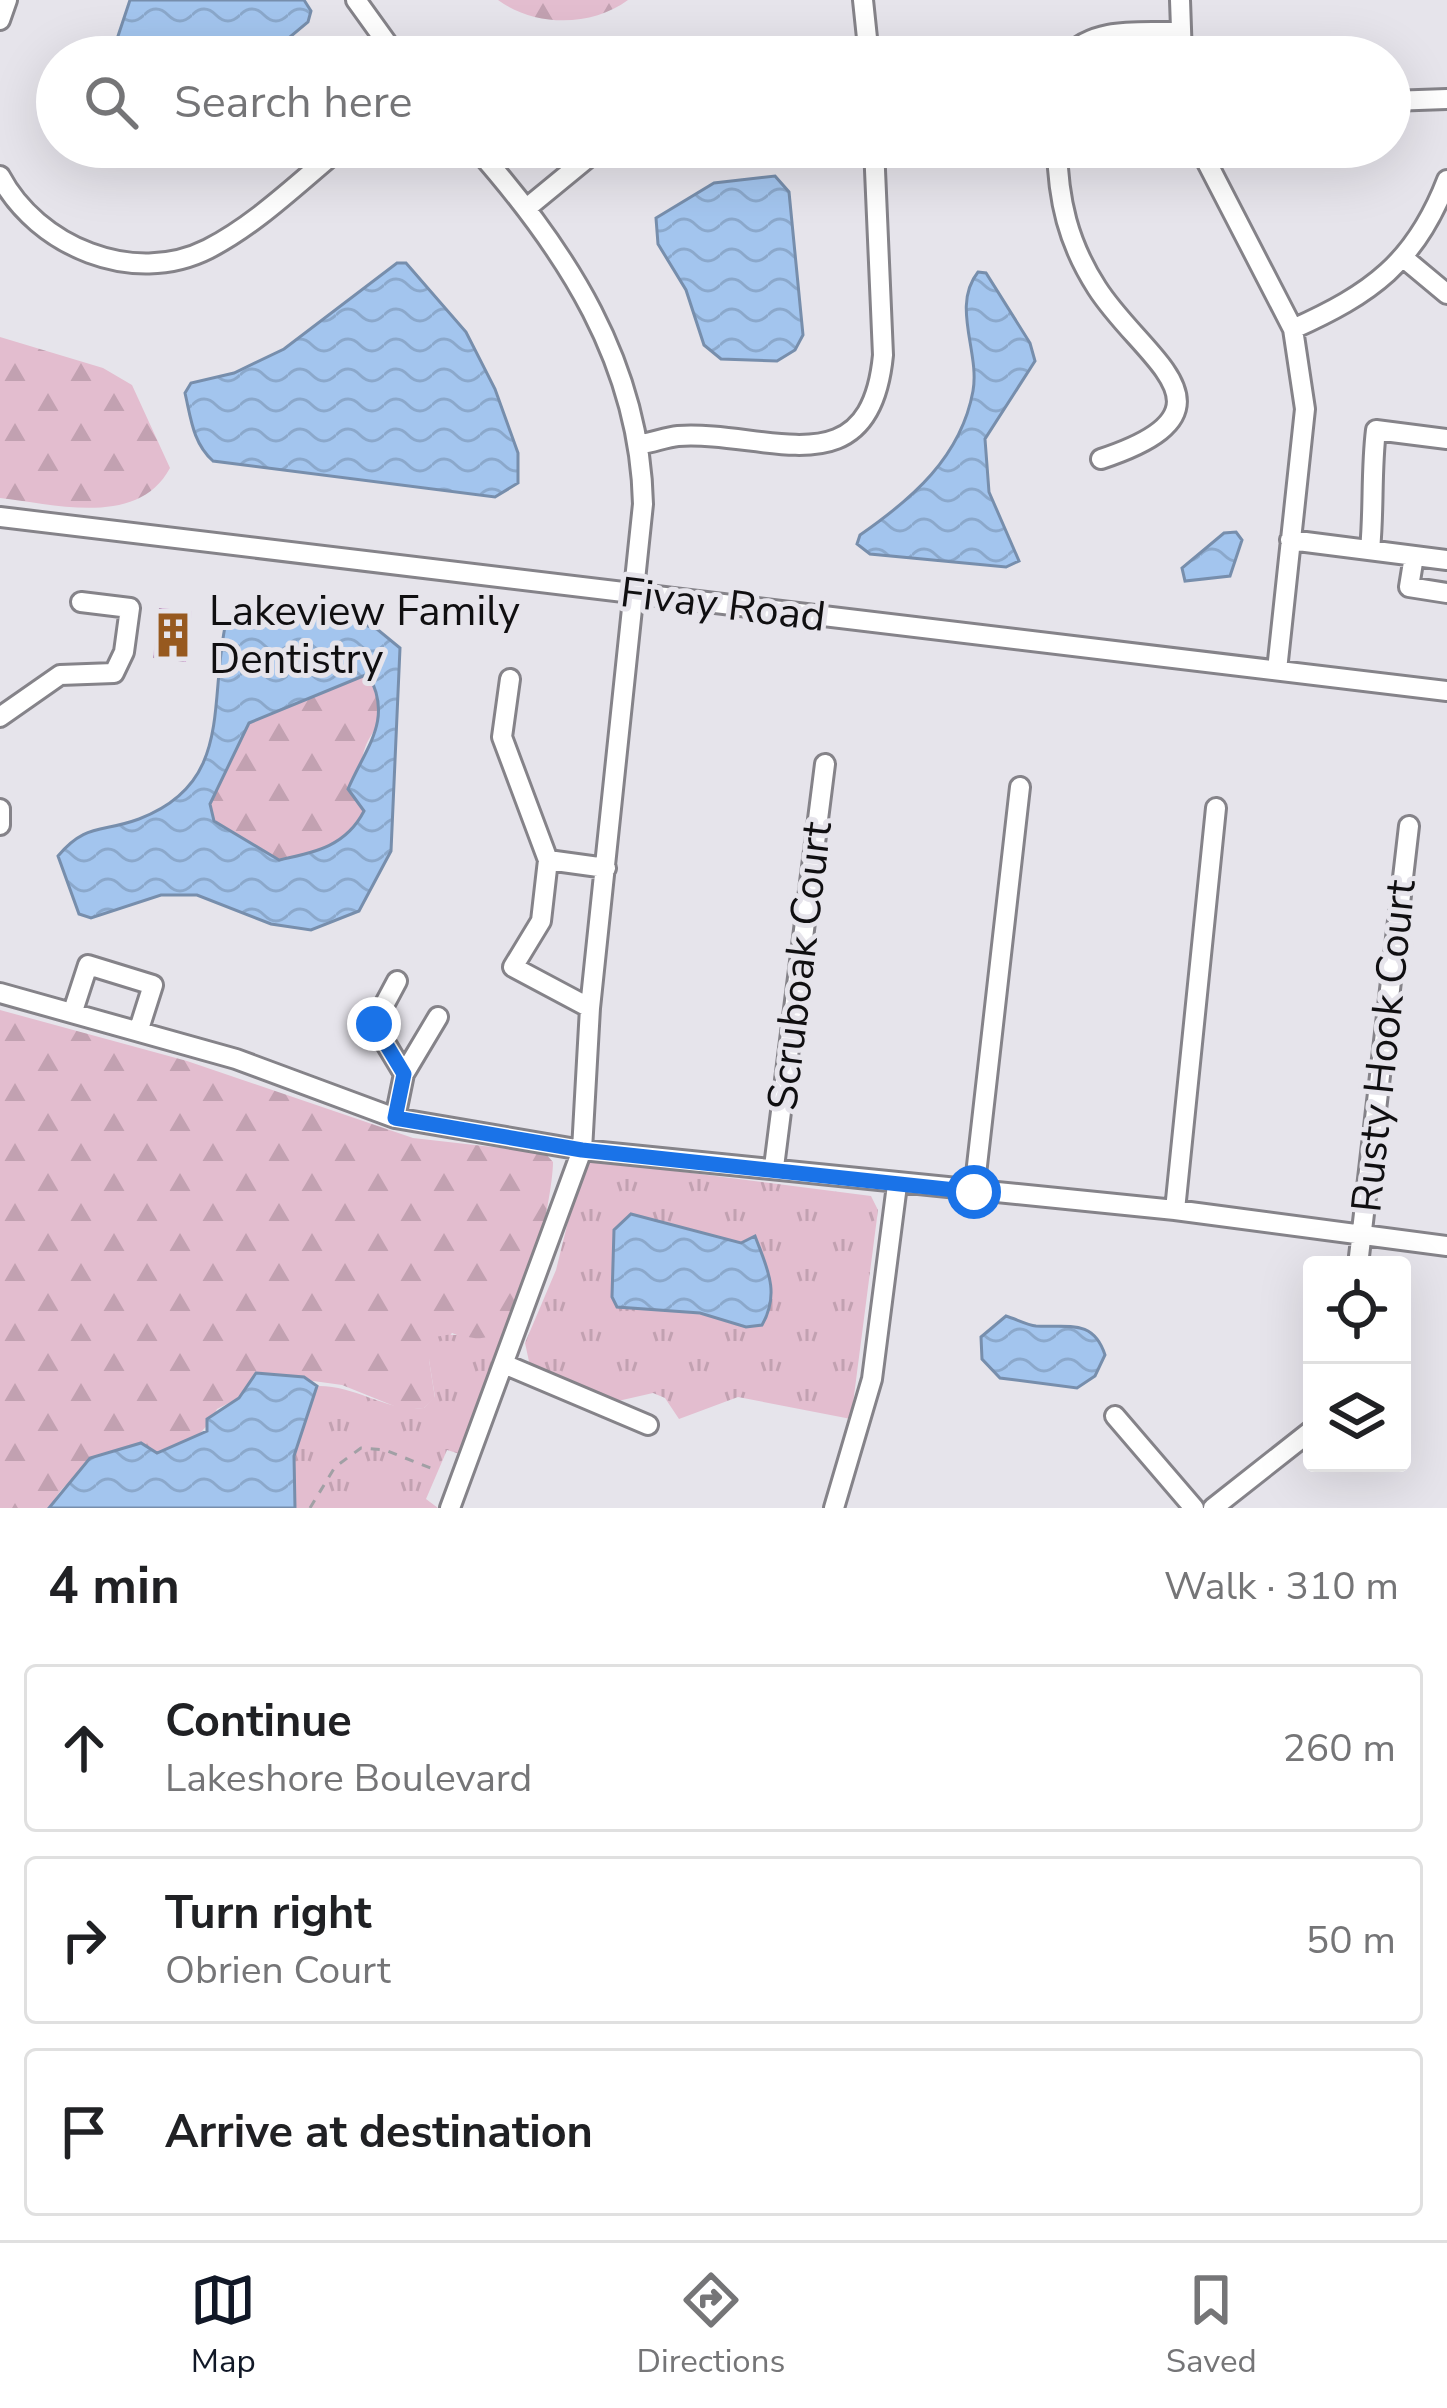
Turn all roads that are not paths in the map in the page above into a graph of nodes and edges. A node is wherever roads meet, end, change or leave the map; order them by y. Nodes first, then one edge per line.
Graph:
1 (7, 0) edge
2 (356, 0) edge
3 (863, 0) edge
4 (1180, 0) edge
5 (0, 20) edge
6 (1179, 32) junction
7 (382, 36) edge
8 (867, 36) edge
9 (1098, 36) edge
10 (1179, 36) edge
11 (1447, 99) edge
12 (1411, 100) edge
13 (316, 168) edge
14 (494, 168) edge
15 (575, 168) edge
16 (875, 168) edge
17 (1057, 168) edge
18 (1210, 168) edge
19 (0, 176) edge
20 (1447, 180) edge
21 (528, 207) junction
22 (1405, 259) junction
23 (1447, 294) edge
24 (1293, 329) junction
25 (1447, 439) edge
26 (642, 444) junction
27 (1101, 459) dead end
28 (0, 517) edge
29 (1290, 540) junction
30 (1370, 550) junction
31 (1414, 556) junction
32 (1447, 560) edge
33 (1447, 593) edge
34 (636, 595) junction
35 (81, 602) dead end
36 (1276, 670) junction
37 (510, 679) dead end
38 (1447, 691) edge
39 (0, 717) edge
40 (824, 764) dead end
41 (1021, 787) dead end
42 (1216, 808) dead end
43 (0, 809) edge
44 (0, 825) edge
45 (1408, 826) dead end
46 (548, 860) junction
47 (606, 868) junction
48 (397, 981) dead end
49 (0, 993) edge
50 (590, 1008) junction
51 (73, 1011) junction
52 (438, 1017) dead end
53 (139, 1029) junction
54 (404, 1074) junction
55 (395, 1118) junction
56 (582, 1150) junction
57 (775, 1167) junction
58 (898, 1185) junction
59 (974, 1192) junction
60 (1175, 1210) junction
61 (1362, 1237) junction
62 (1447, 1246) edge
63 (1359, 1256) edge
64 (504, 1364) junction
65 (1115, 1416) dead end
66 (648, 1425) dead end
67 (1303, 1437) edge
68 (450, 1508) edge
69 (834, 1508) edge
70 (1194, 1508) edge
71 (1214, 1508) edge

1 - 5 street
2 - 7 street
3 - 8 street
4 - 6 street
6 - 9 street
6 - 10 street
11 - 12 street
13 - 19 street
14 - 21 street
15 - 21 street
16 - 26 street
17 - 27 street
18 - 24 street
20 - 22 street
21 - 26 street
22 - 23 street
22 - 24 street
24 - 29 street
25 - 30 street
26 - 34 street
28 - 34 street, Fivay Road
29 - 30 street
29 - 36 street
30 - 31 street
31 - 32 street
31 - 33 street
34 - 36 street, Fivay Road
34 - 47 street
35 - 39 street
36 - 38 street, Fivay Road
37 - 46 street
40 - 57 street, Scruboak Court
41 - 59 street
42 - 60 street
43 - 44 street
45 - 61 street, Rusty Hook Court
46 - 47 street
46 - 50 street
47 - 50 street
48 - 54 street
49 - 51 street
50 - 56 street
51 - 53 street
51 - 53 street
52 - 54 street
53 - 55 street
54 - 55 street
55 - 56 street
56 - 57 street
56 - 64 street
57 - 58 street
58 - 59 street
58 - 69 street
59 - 60 street
60 - 61 street
61 - 62 street
61 - 63 street, Rusty Hook Court
64 - 66 street
64 - 68 street
65 - 70 street
67 - 71 street

